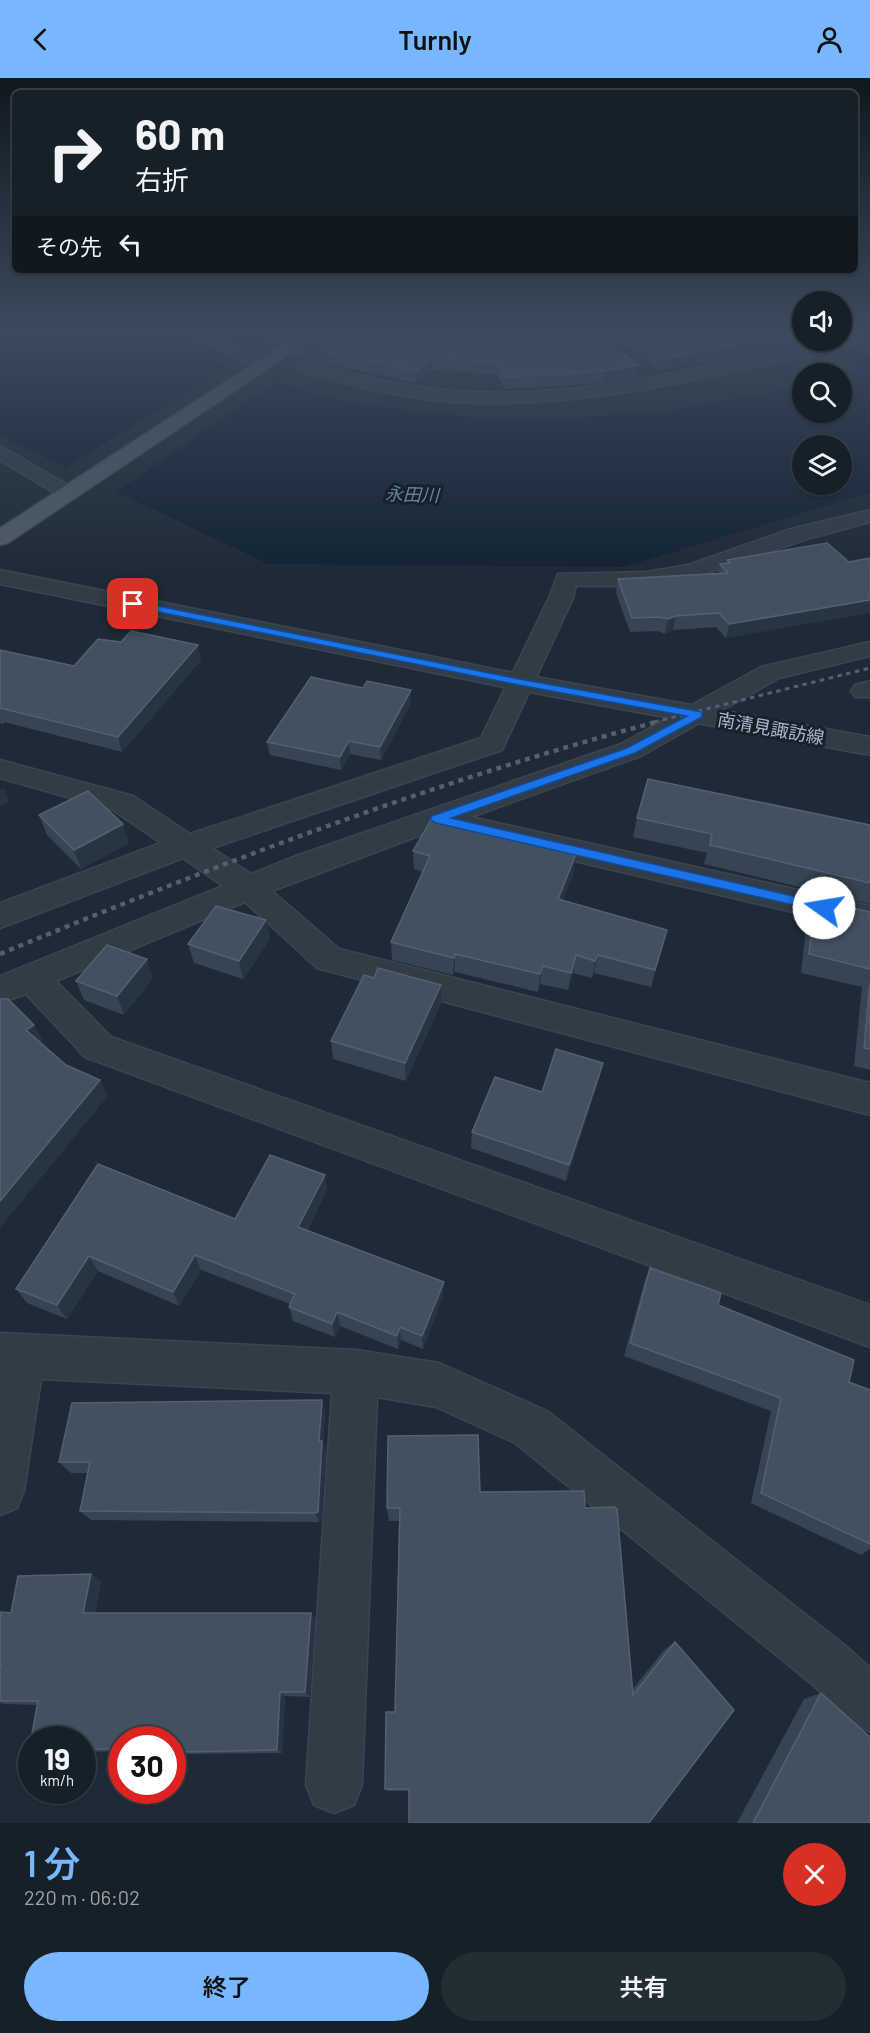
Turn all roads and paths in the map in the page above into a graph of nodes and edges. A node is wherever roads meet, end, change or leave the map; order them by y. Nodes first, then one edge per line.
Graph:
1 (195, 410) edge
2 (0, 452) edge
3 (68, 493) junction
4 (870, 516) edge
5 (0, 538) edge
6 (0, 577) edge
7 (870, 649) edge
8 (519, 682) junction
9 (698, 714) junction
10 (870, 746) edge
11 (0, 769) edge
12 (436, 819) junction
13 (186, 846) junction
14 (249, 888) junction
15 (0, 916) edge
16 (870, 918) edge
17 (15, 983) edge
18 (870, 1100) edge
19 (870, 1326) edge
20 (11, 1355) edge
21 (356, 1372) junction
22 (0, 1491) edge
23 (870, 1704) edge
24 (334, 1785) dead end

1 - 3 main road
2 - 3 street
3 - 5 main road
4 - 8 street
6 - 8 street, 南清見諏訪線
7 - 9 street
8 - 9 street, 南清見諏訪線
8 - 13 street
9 - 10 street, 南清見諏訪線
9 - 12 street
11 - 13 street
12 - 14 street
12 - 16 street
13 - 14 street
13 - 15 street
14 - 17 street
14 - 18 street
17 - 19 street
20 - 21 street
20 - 22 street
21 - 23 street
21 - 24 street

